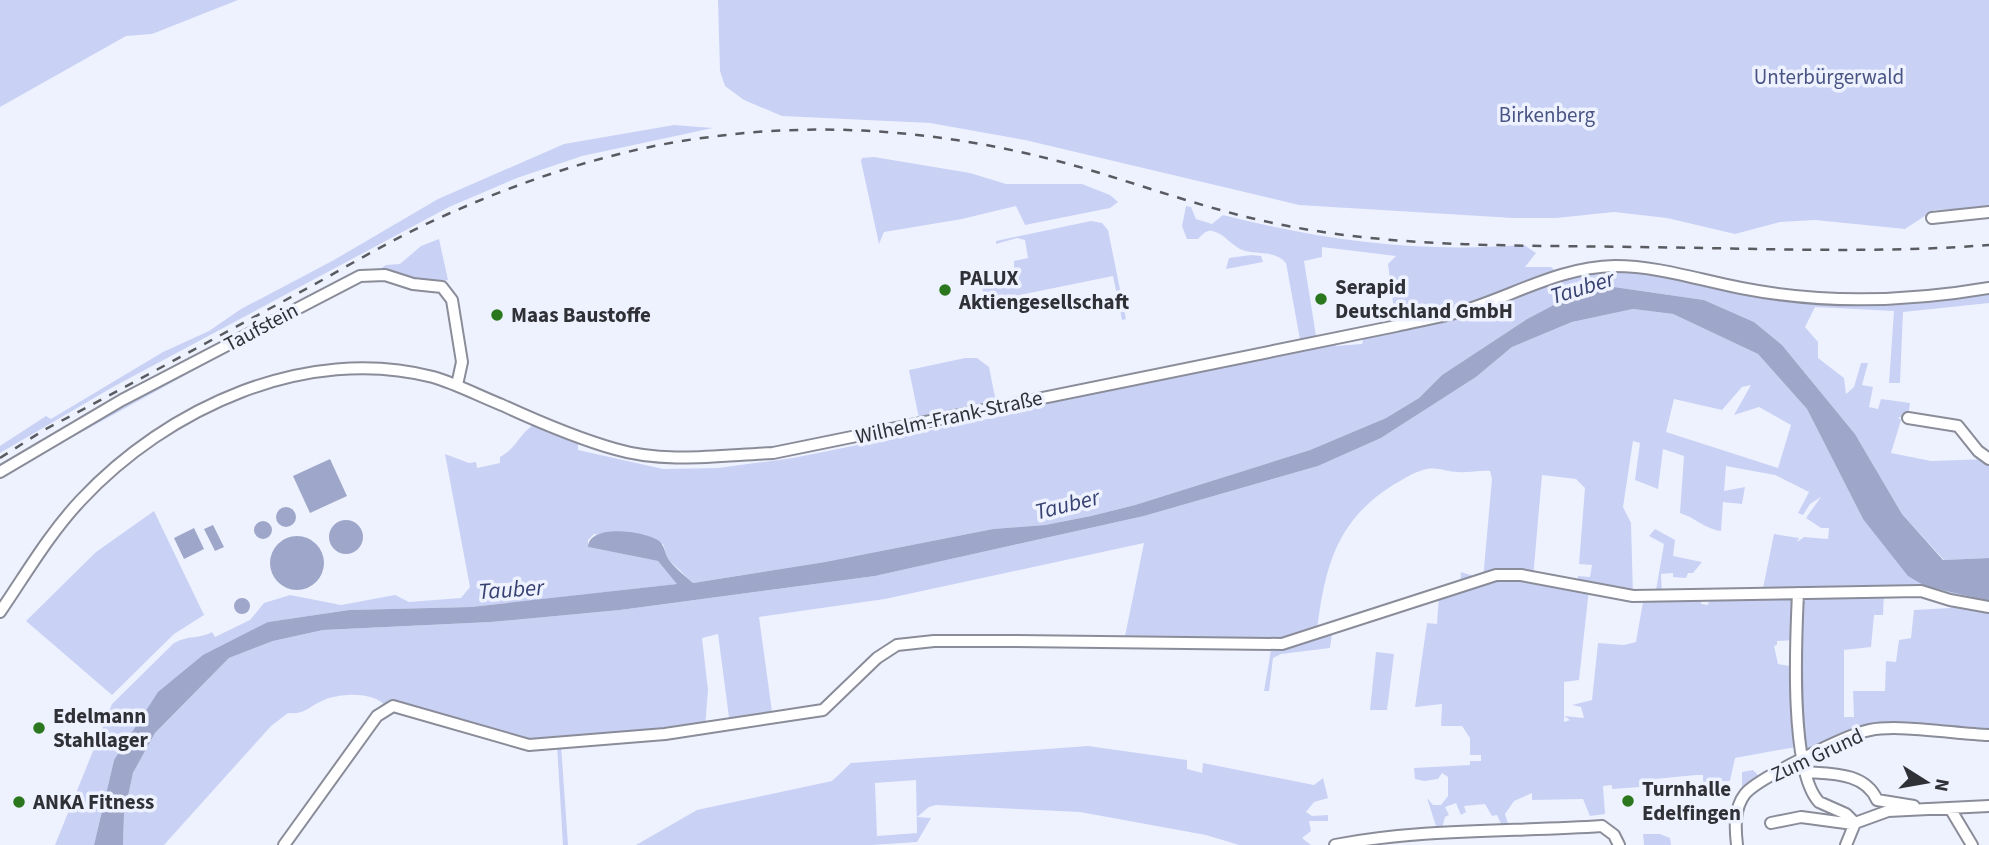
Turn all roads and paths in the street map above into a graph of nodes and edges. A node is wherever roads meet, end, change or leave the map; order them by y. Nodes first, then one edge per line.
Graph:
1 (1989, 212) edge
2 (1932, 218) dead end
3 (1989, 288) edge
4 (457, 386) junction
5 (1908, 418) dead end
6 (1989, 459) edge
7 (0, 472) edge
8 (1798, 593) junction
9 (1989, 607) edge
10 (0, 611) edge
11 (1989, 735) edge
12 (1804, 767) junction
13 (1877, 800) junction
14 (1989, 806) edge
15 (1920, 809) junction
16 (1951, 810) junction
17 (1771, 822) dead end
18 (1855, 822) junction
19 (1404, 839) edge
20 (1848, 844) edge
21 (284, 845) edge
22 (1335, 845) edge
23 (1619, 845) edge
24 (1737, 845) edge
25 (1972, 845) edge

1 - 2 street
3 - 4 street, Wilhelm-Frank-Straße
4 - 7 street, Taufstein
4 - 10 street, Wilhelm-Frank-Straße
5 - 6 street
8 - 9 street
8 - 12 street
8 - 21 street
11 - 12 street, Zum Grund
12 - 13 street
12 - 18 street
12 - 24 street, Zum Grund
13 - 15 street
13 - 18 street
14 - 16 street
15 - 16 street
15 - 18 street
16 - 25 street
17 - 18 street
18 - 20 street
19 - 22 street
19 - 23 street

